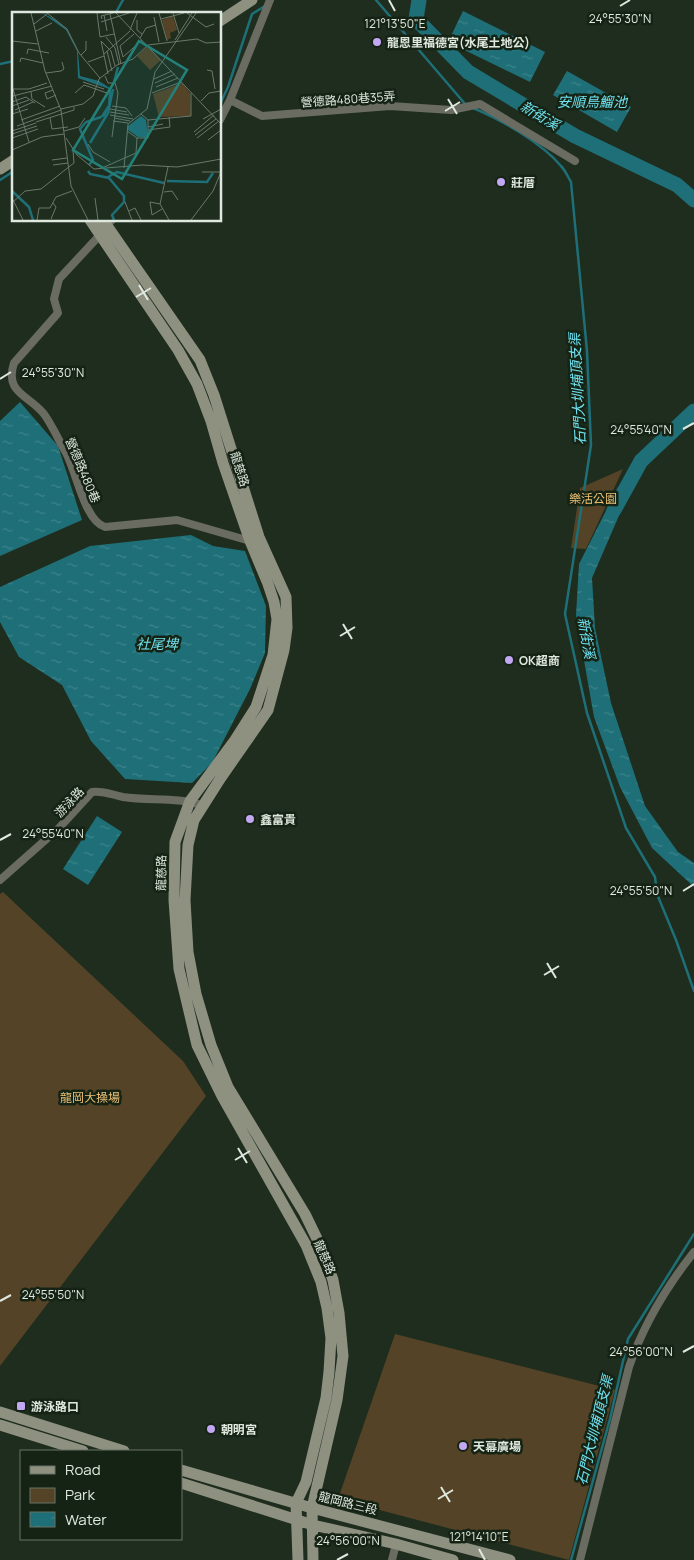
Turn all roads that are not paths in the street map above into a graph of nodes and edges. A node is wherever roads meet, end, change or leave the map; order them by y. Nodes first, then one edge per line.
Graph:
1 (252, 0) edge
2 (270, 0) edge
3 (221, 20) edge
4 (230, 100) junction
5 (221, 118) edge
6 (12, 161) edge
7 (575, 161) dead end
8 (0, 169) edge
9 (91, 221) edge
10 (107, 222) edge
11 (99, 236) junction
12 (255, 539) junction
13 (190, 801) junction
14 (202, 805) junction
15 (0, 880) edge
16 (180, 900) junction
17 (694, 1252) edge
18 (0, 1412) edge
19 (0, 1425) edge
20 (80, 1450) edge
21 (121, 1450) edge
22 (182, 1470) edge
23 (182, 1483) edge
24 (296, 1504) junction
25 (312, 1508) junction
26 (297, 1520) junction
27 (313, 1524) junction
28 (396, 1544) junction
29 (298, 1560) edge
30 (313, 1560) edge
31 (392, 1560) edge
32 (453, 1560) edge
33 (510, 1560) edge
34 (580, 1560) edge

1 - 3 street
2 - 4 street
4 - 5 street
4 - 7 street, 營德路480巷35弄
6 - 8 street
9 - 11 street, 龍慈路
10 - 11 street, 營德路480巷
10 - 12 street, 龍慈路
11 - 12 street, 龍慈路
11 - 12 street, 營德路480巷
12 - 13 street, 龍慈路
12 - 14 street, 龍慈路
13 - 14 street, 游泳路
13 - 15 street, 游泳路
13 - 16 street, 龍慈路
14 - 16 street, 龍慈路
16 - 24 street, 龍慈路
16 - 25 street, 龍慈路
17 - 34 street
18 - 21 street
19 - 20 street
22 - 24 street, 龍岡路三段
23 - 26 street
24 - 25 street, 龍岡路三段
24 - 26 street, 龍慈路
25 - 27 street, 龍慈路
25 - 33 street, 龍岡路三段
26 - 27 street
26 - 29 street, 龍慈路
27 - 28 street
27 - 30 street, 龍慈路
28 - 31 street
28 - 32 street

